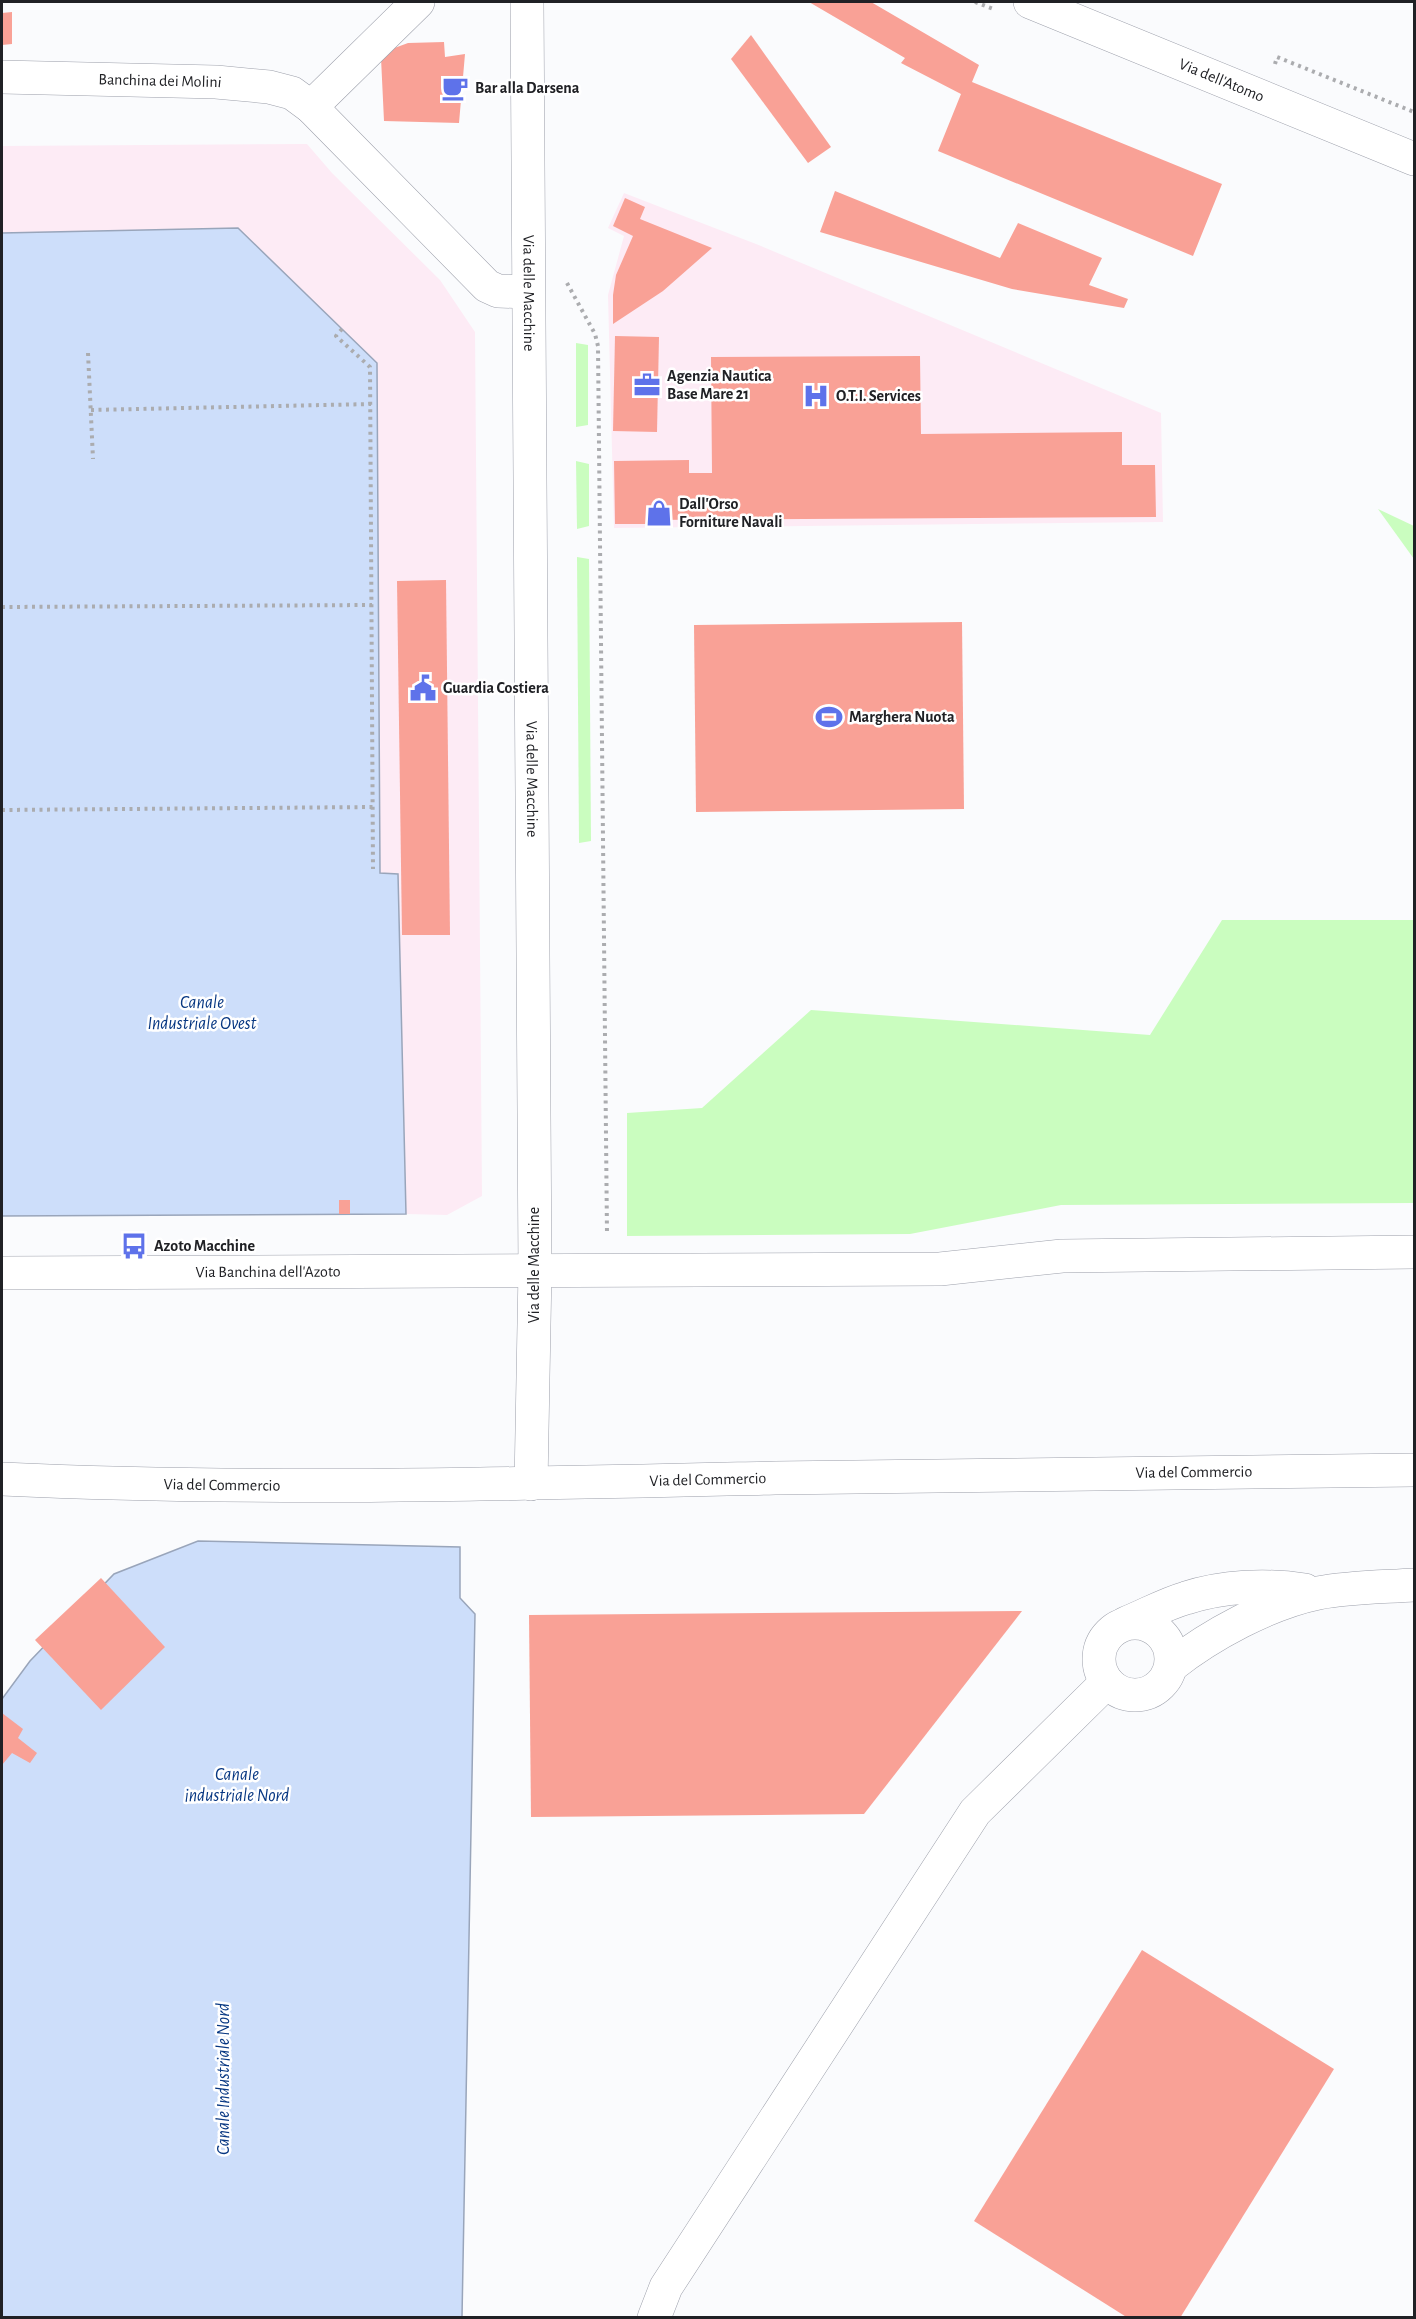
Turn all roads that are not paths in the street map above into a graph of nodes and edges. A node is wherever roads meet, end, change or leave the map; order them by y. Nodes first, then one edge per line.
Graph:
1 (418, 2) edge
2 (527, 2) edge
3 (1030, 2) edge
4 (2, 77) edge
5 (311, 107) junction
6 (1414, 159) edge
7 (528, 292) junction
8 (1414, 1252) edge
9 (534, 1271) junction
10 (2, 1273) edge
11 (1414, 1470) edge
12 (2, 1479) edge
13 (531, 1484) junction
14 (1414, 1585) edge
15 (1318, 1593) junction
16 (1126, 1623) junction
17 (1171, 1666) junction
18 (1107, 1682) junction
19 (654, 2318) edge

1 - 5 street
2 - 7 street, Via delle Macchine
3 - 6 street, Via dell'Atomo
4 - 5 street, Banchina dei Molini
5 - 7 street, Banchina dei Molini
7 - 9 street, Via delle Macchine
8 - 9 street, Via Banchina dell'Azoto
9 - 10 street, Via Banchina dell'Azoto
9 - 13 street, Via delle Macchine
11 - 13 street, Via del Commercio
12 - 13 street, Via del Commercio
14 - 15 street
15 - 16 street
15 - 17 street
16 - 17 street
16 - 18 street
17 - 18 street
18 - 19 street

